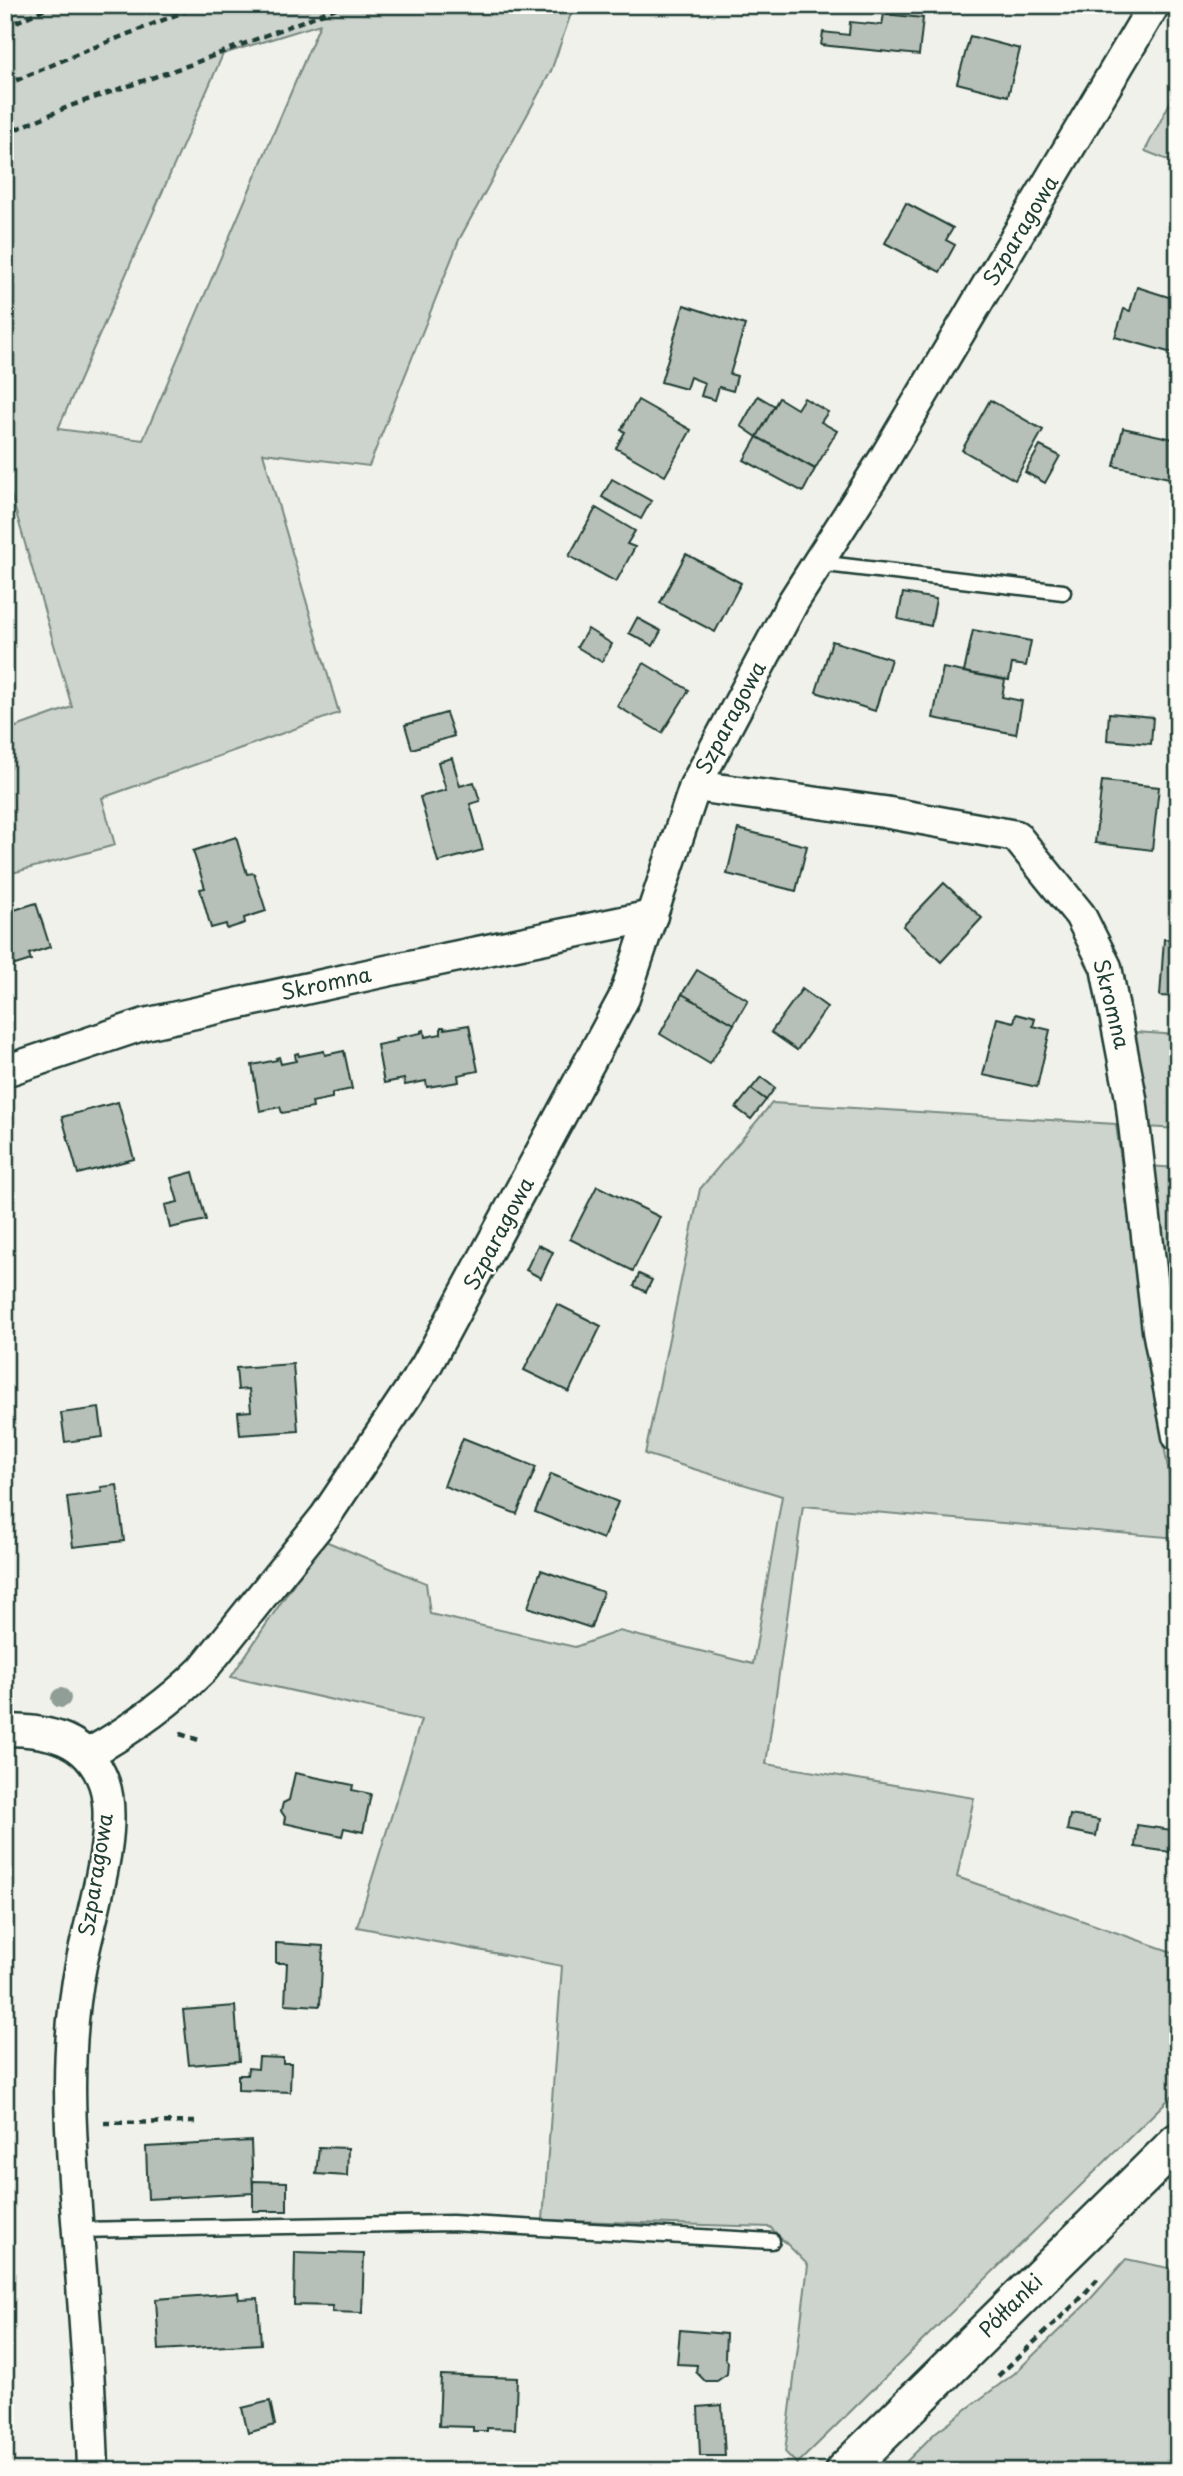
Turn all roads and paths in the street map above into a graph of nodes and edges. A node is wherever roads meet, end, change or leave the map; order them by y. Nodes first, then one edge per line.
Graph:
1 (54, 5) edge
2 (201, 5) edge
3 (344, 5) edge
4 (1154, 5) edge
5 (5, 27) edge
6 (5, 85) edge
7 (5, 134) edge
8 (818, 564) junction
9 (1063, 592) dead end
10 (695, 786) junction
11 (652, 916) junction
12 (5, 1071) edge
13 (1178, 1436) edge
14 (5, 1730) edge
15 (172, 1732) dead end
16 (202, 1741) dead end
17 (88, 1754) junction
18 (198, 2122) dead end
19 (101, 2123) dead end
20 (1178, 2142) edge
21 (78, 2230) junction
22 (772, 2241) dead end
23 (93, 2471) edge
24 (844, 2471) edge

1 - 5 path
2 - 6 path
3 - 7 path
4 - 8 street, Szparagowa
8 - 9 lane
8 - 10 street, Szparagowa
10 - 11 street, Szparagowa
10 - 13 street, Skromna
11 - 12 street, Skromna
11 - 17 street, Szparagowa
14 - 17 street
15 - 16 path
17 - 21 street, Szparagowa
18 - 19 path
20 - 24 street, Półłanki
21 - 22 lane
21 - 23 street, Szparagowa

